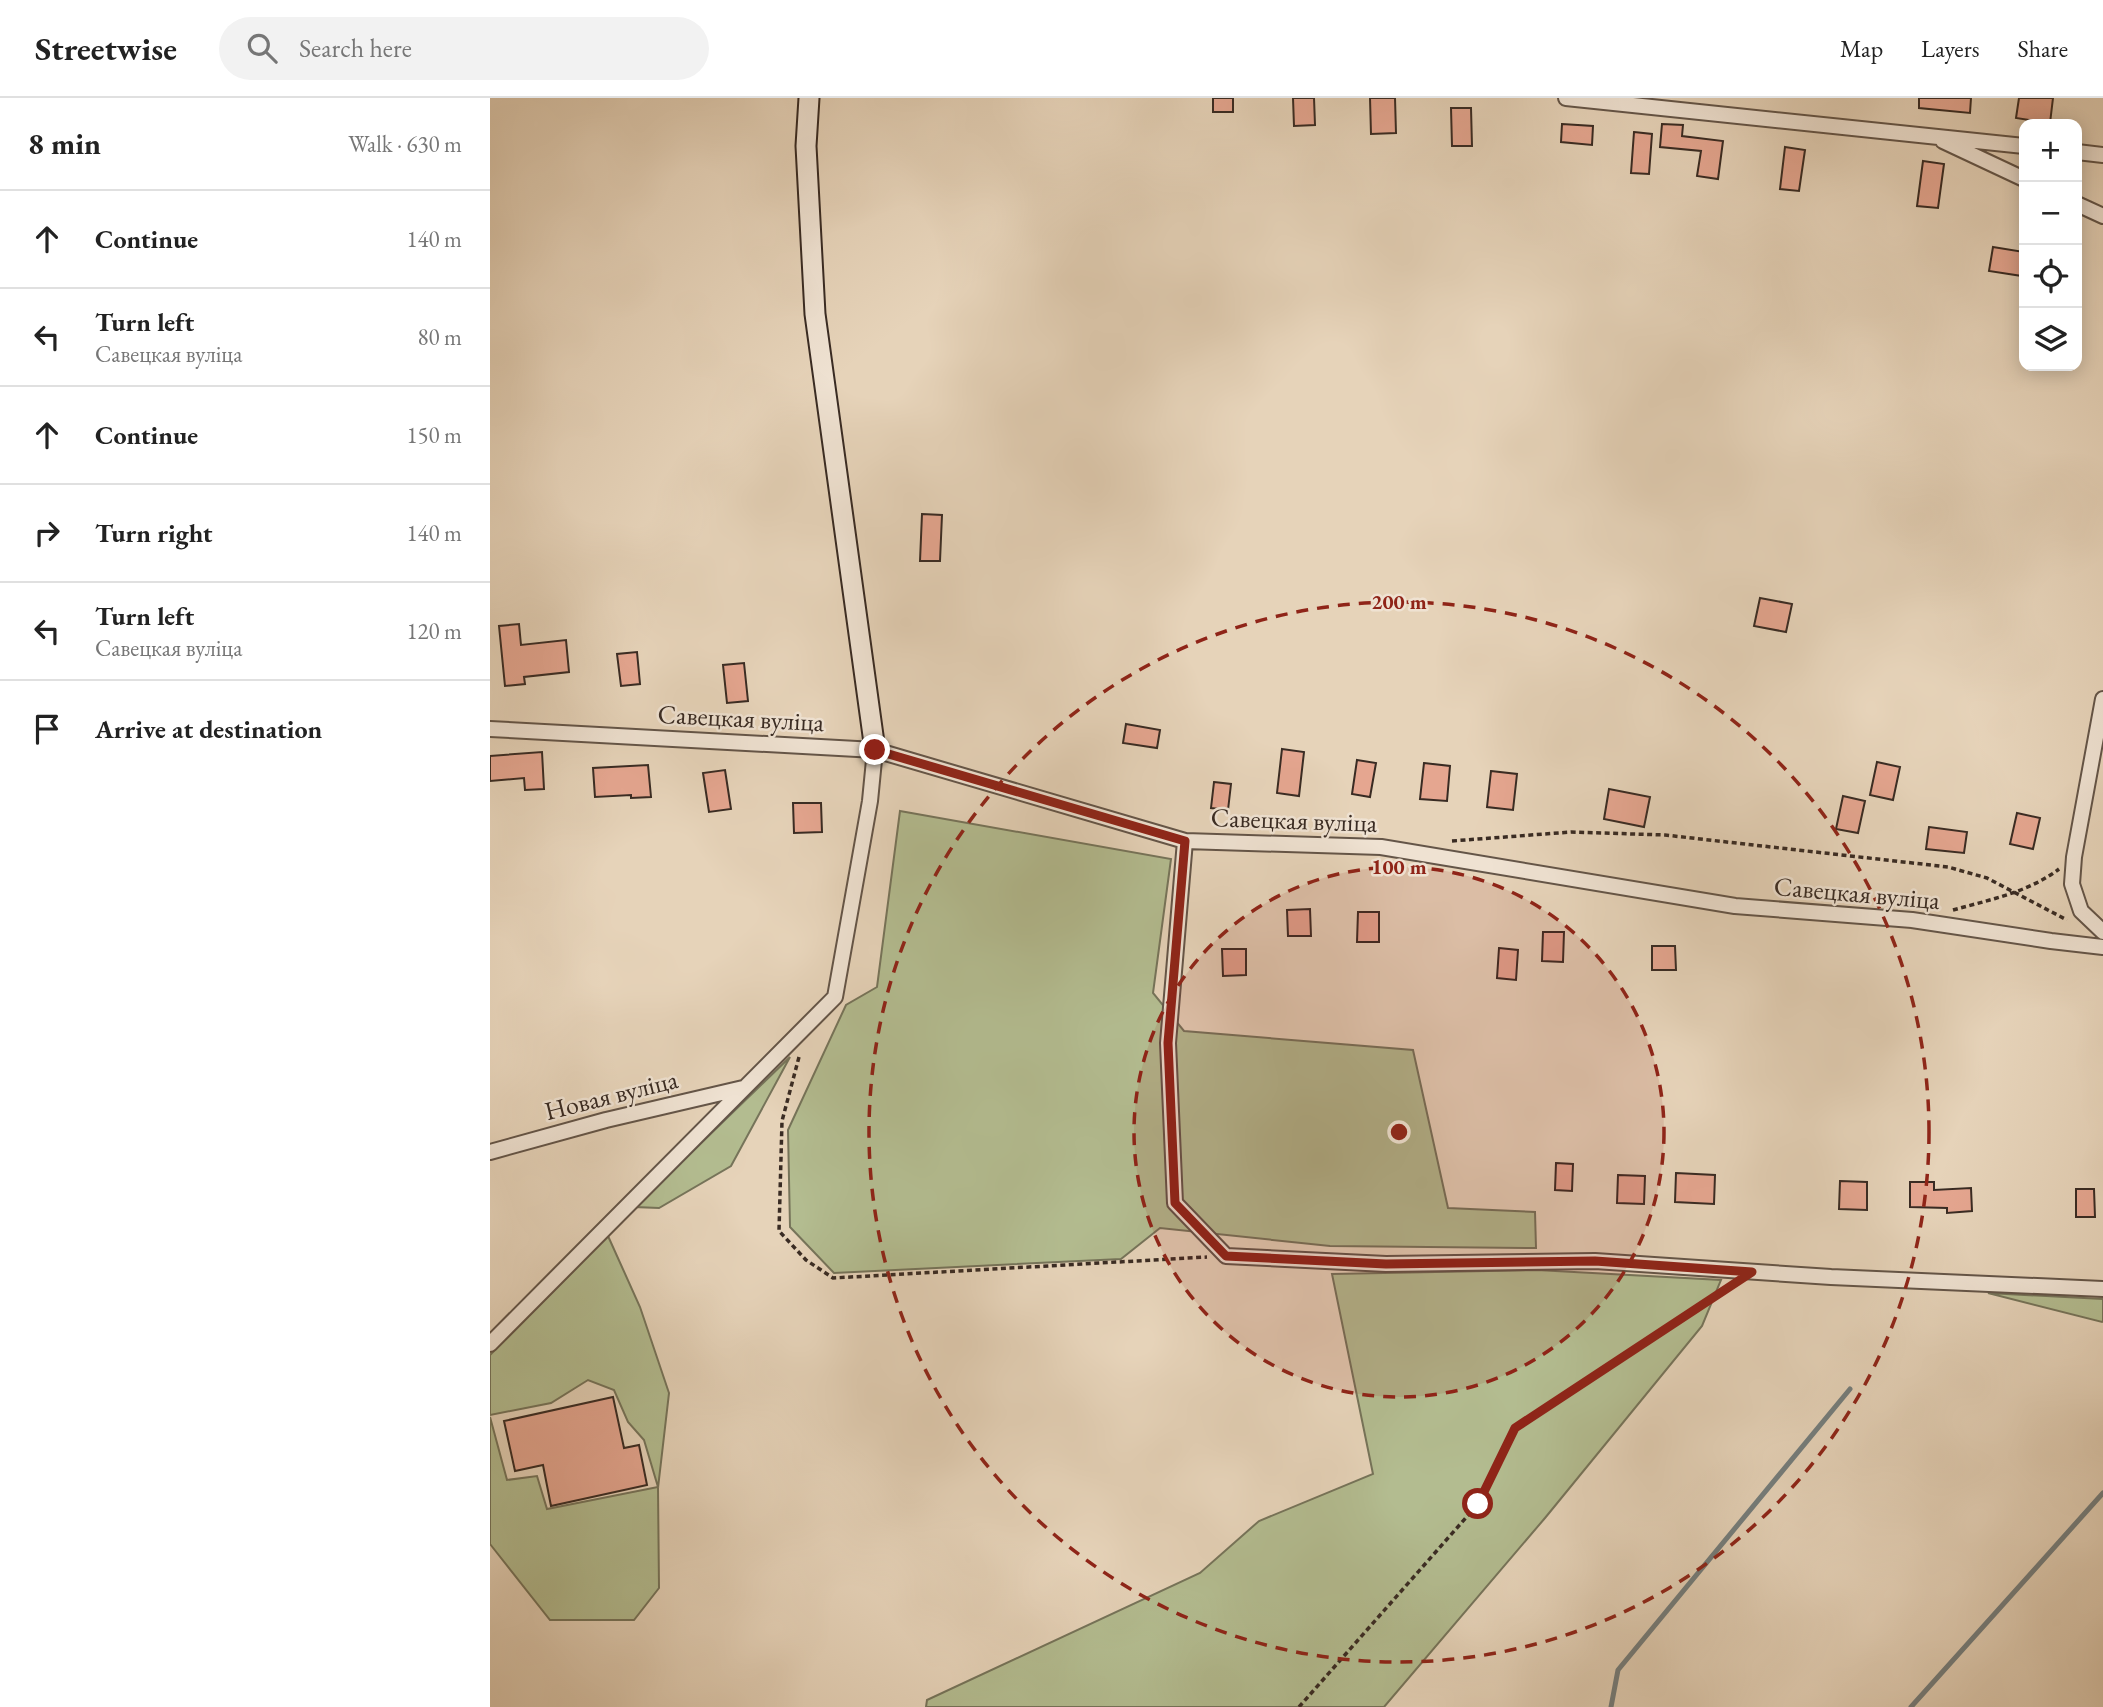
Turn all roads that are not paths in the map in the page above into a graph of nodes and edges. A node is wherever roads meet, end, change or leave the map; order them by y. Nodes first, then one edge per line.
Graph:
1 (809, 98) edge
2 (1566, 98) edge
3 (1933, 137) junction
4 (2019, 146) edge
5 (2082, 153) edge
6 (2103, 155) edge
7 (2019, 177) edge
8 (2082, 206) edge
9 (2103, 216) edge
10 (2103, 699) edge
11 (490, 729) edge
12 (875, 750) junction
13 (1185, 841) junction
14 (2103, 932) edge
15 (2103, 947) edge
16 (745, 1087) junction
17 (490, 1152) edge
18 (2103, 1289) edge
19 (490, 1344) edge

1 - 12 street
2 - 3 street
3 - 4 street
3 - 7 street
5 - 6 street
8 - 9 street
10 - 14 street
11 - 12 street, Савецкая вуліца
12 - 13 street, Савецкая вуліца
12 - 16 street
13 - 15 street, Савецкая вуліца
13 - 18 street
16 - 17 street, Новая вуліца
16 - 19 street

